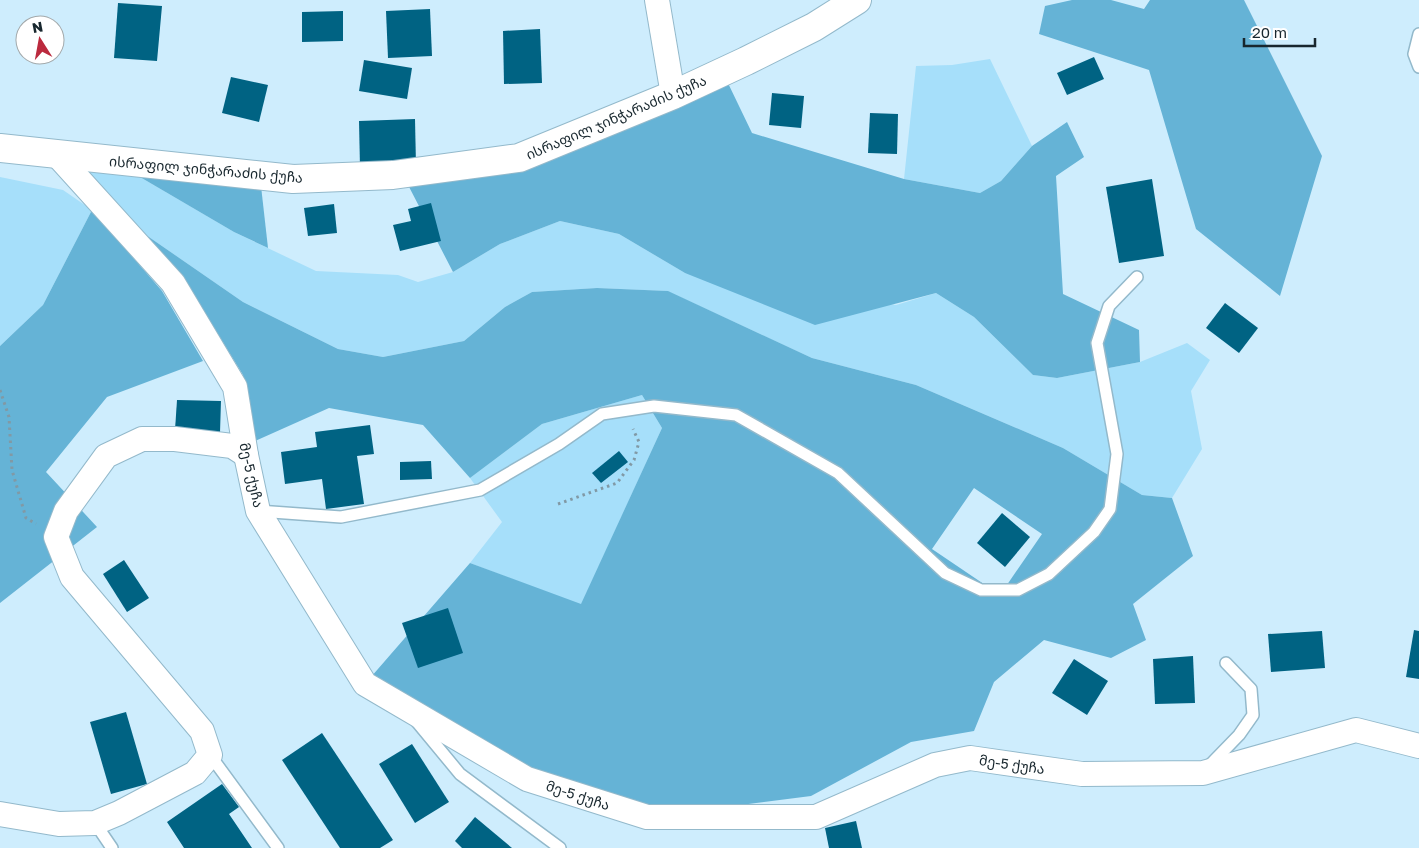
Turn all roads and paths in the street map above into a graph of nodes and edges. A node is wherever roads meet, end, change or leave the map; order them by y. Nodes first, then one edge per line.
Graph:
1 (657, 0) edge
2 (856, 0) edge
3 (1419, 34) edge
4 (1419, 67) edge
5 (672, 95) junction
6 (0, 148) edge
7 (56, 154) junction
8 (1137, 277) dead end
9 (0, 390) edge
10 (628, 429) dead end
11 (246, 454) junction
12 (558, 504) dead end
13 (258, 510) junction
14 (56, 537) junction
15 (1226, 663) dead end
16 (405, 707) junction
17 (1419, 746) edge
18 (210, 755) junction
19 (1202, 773) junction
20 (0, 814) edge
21 (95, 823) junction
22 (112, 848) edge
23 (278, 848) edge
24 (560, 848) edge

1 - 5 street
2 - 5 street, ისრაფილ ჯინჭარაძის ქუჩა
3 - 4 lane
5 - 7 street, ისრაფილ ჯინჭარაძის ქუჩა
6 - 7 street, ისრაფილ ჯინჭარაძის ქუჩა
7 - 11 street, მე-5 ქუჩა
8 - 13 lane
9 - 14 path
10 - 12 path
11 - 13 street, მე-5 ქუჩა
11 - 14 street
13 - 16 street, მე-5 ქუჩა
14 - 18 street
15 - 19 lane
16 - 19 street, მე-5 ქუჩა
16 - 24 lane
17 - 19 street, მე-5 ქუჩა
18 - 21 street
18 - 23 lane
20 - 21 street
21 - 22 lane

